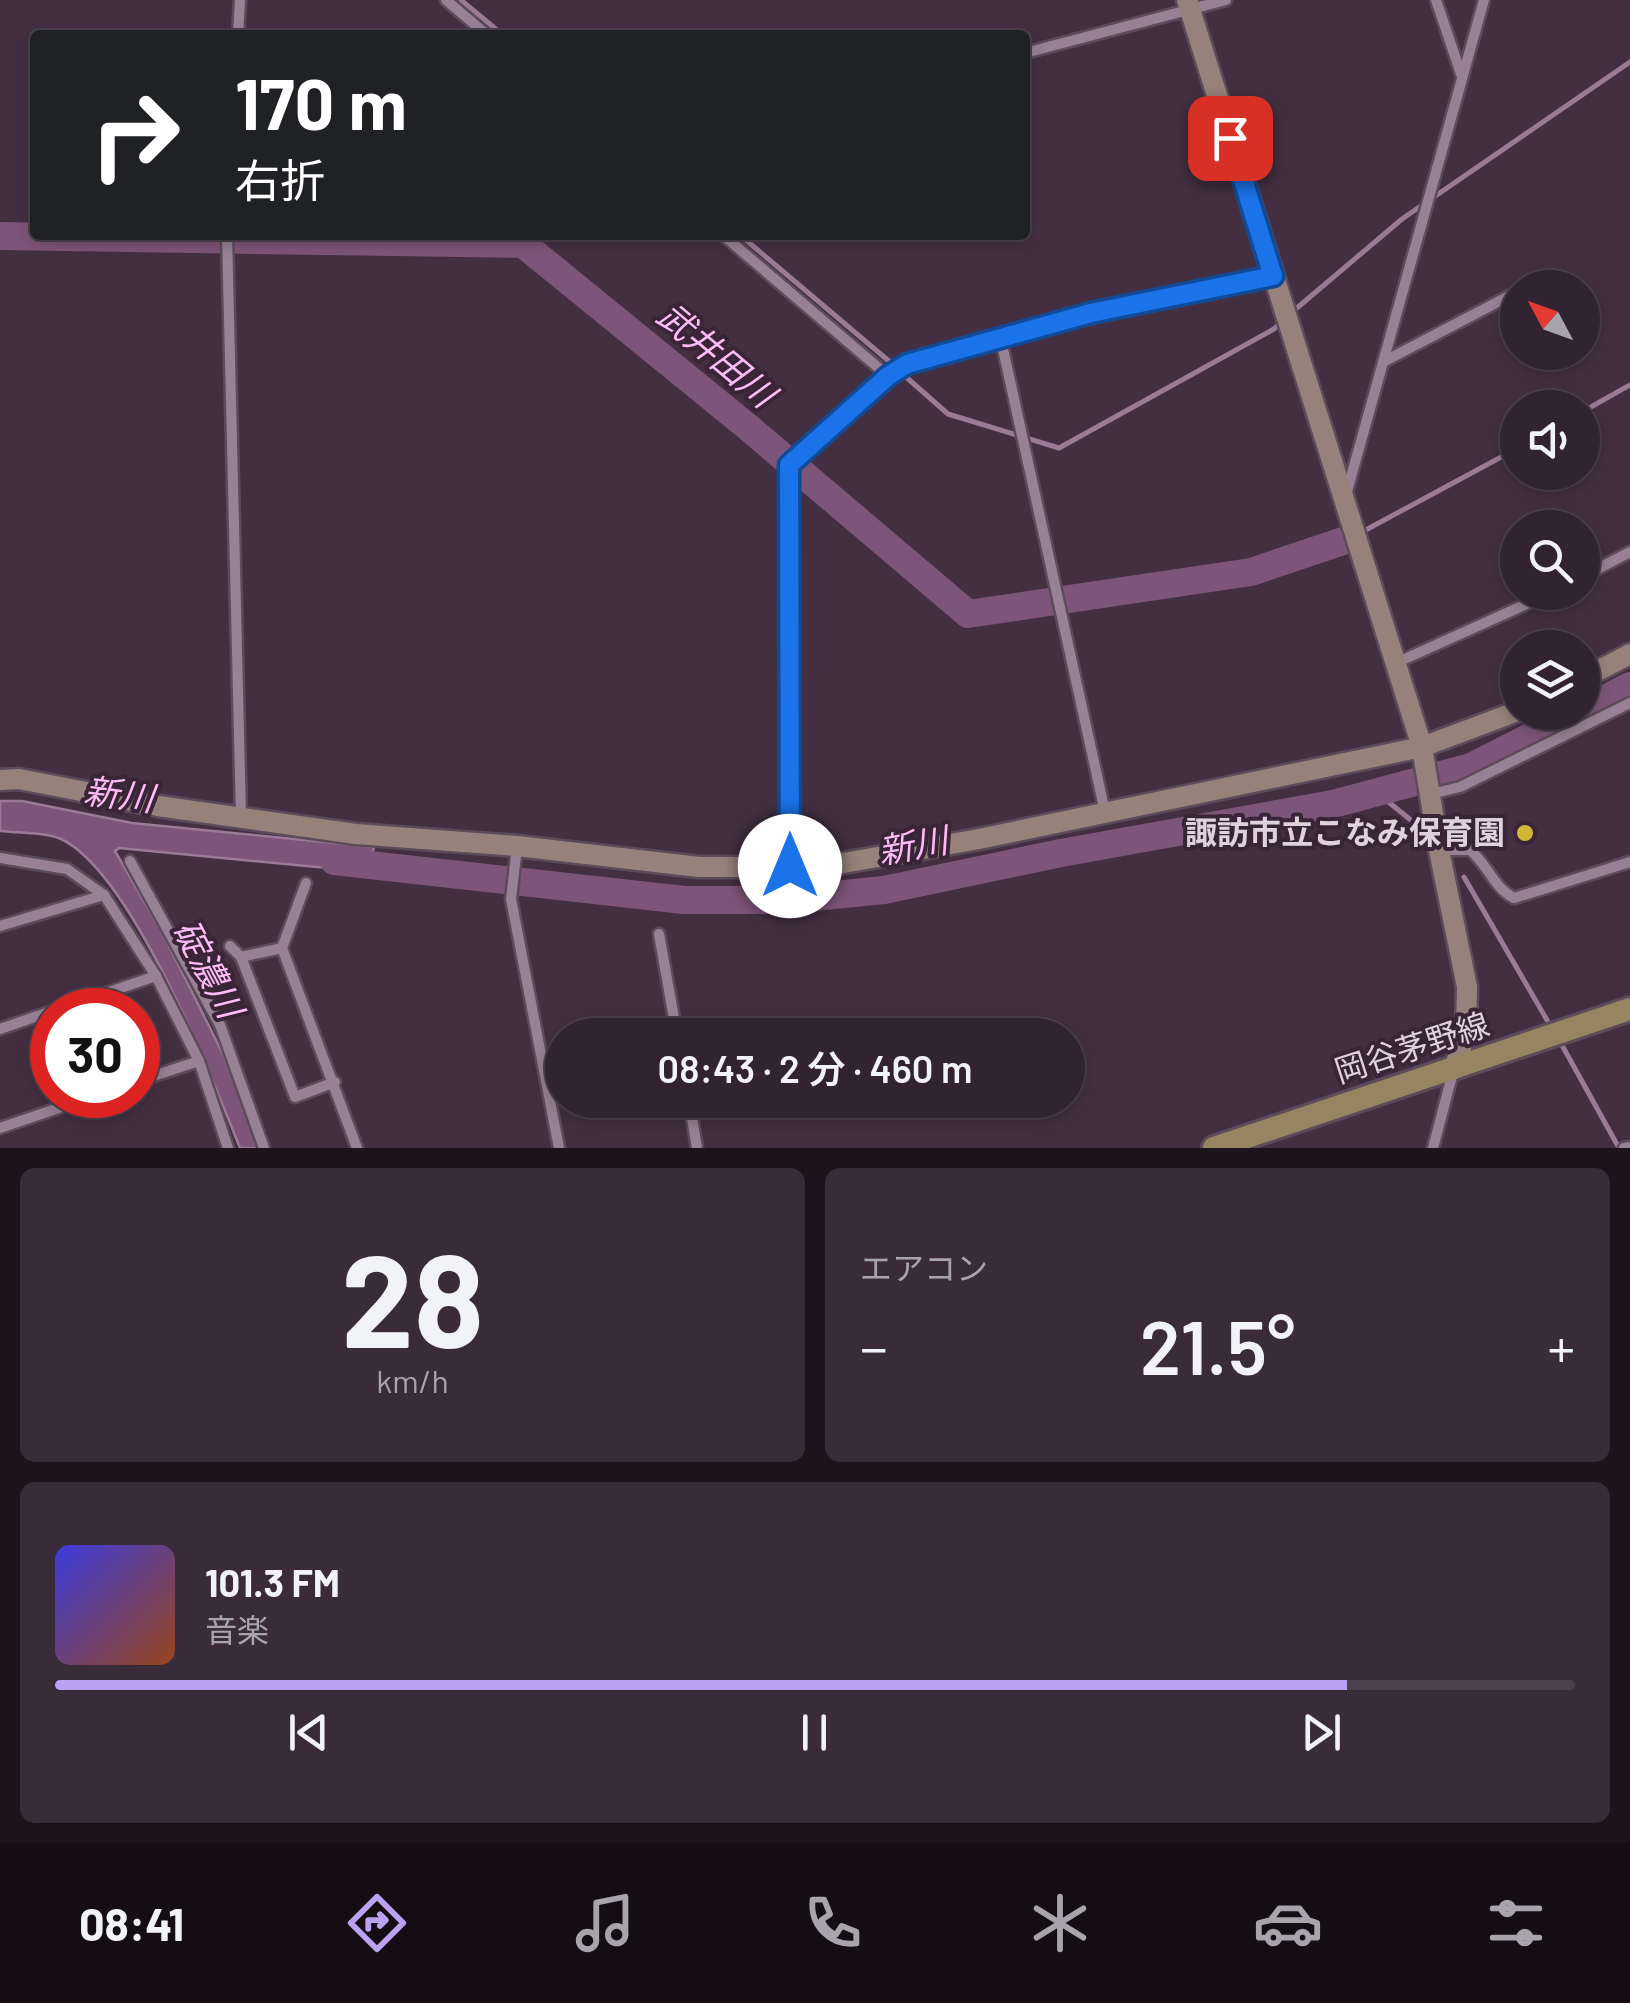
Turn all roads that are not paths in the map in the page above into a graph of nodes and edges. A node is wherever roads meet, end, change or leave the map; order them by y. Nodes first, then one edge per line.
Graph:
1 (240, 0) edge
2 (446, 0) edge
3 (1226, 0) edge
4 (1436, 0) edge
5 (1484, 0) edge
6 (1188, 6) edge
7 (238, 30) edge
8 (481, 30) edge
9 (1030, 52) edge
10 (1462, 75) junction
11 (227, 240) edge
12 (728, 240) edge
13 (1273, 276) junction
14 (1500, 300) edge
15 (1000, 340) junction
16 (1382, 362) junction
17 (888, 376) junction
18 (1344, 501) junction
19 (1630, 552) edge
20 (1600, 568) edge
21 (1513, 610) edge
22 (1630, 654) edge
23 (1398, 662) junction
24 (1600, 669) edge
25 (1630, 703) edge
26 (1500, 718) edge
27 (1422, 746) junction
28 (0, 780) edge
29 (1429, 784) junction
30 (1106, 812) junction
31 (241, 818) junction
32 (1439, 850) junction
33 (515, 856) junction
34 (0, 858) edge
35 (130, 861) dead end
36 (1630, 862) edge
37 (790, 866) junction
38 (306, 883) dead end
39 (104, 895) junction
40 (0, 926) edge
41 (659, 934) dead end
42 (230, 946) dead end
43 (282, 948) junction
44 (241, 957) junction
45 (156, 976) junction
46 (121, 988) edge
47 (1630, 1010) edge
48 (674, 1018) edge
49 (30, 1019) edge
50 (0, 1029) edge
51 (199, 1060) junction
52 (1454, 1069) junction
53 (160, 1073) edge
54 (335, 1082) junction
55 (30, 1118) edge
56 (692, 1118) edge
57 (0, 1128) edge
58 (228, 1148) edge
59 (264, 1148) edge
60 (357, 1148) edge
61 (559, 1148) edge
62 (698, 1148) edge
63 (1214, 1148) edge
64 (1433, 1148) edge

1 - 7 street
2 - 8 street
3 - 6 street
4 - 10 street
5 - 10 street
6 - 9 street
6 - 13 street
10 - 16 street
11 - 31 street
12 - 17 street
13 - 15 street
13 - 18 street
14 - 16 street
15 - 17 street
15 - 30 street
16 - 18 street
17 - 37 street
18 - 23 street
19 - 20 street
21 - 23 street
22 - 24 street
23 - 27 street
25 - 29 street
26 - 27 street
27 - 29 street
27 - 30 street
28 - 31 street
29 - 32 street
30 - 37 street
31 - 33 street
32 - 36 street
32 - 52 street
33 - 37 street
33 - 61 street
34 - 39 street
35 - 59 street
38 - 43 street
39 - 40 street
39 - 45 street
41 - 48 street
42 - 44 street
43 - 44 street
43 - 54 street
44 - 54 street
45 - 46 street
45 - 51 street
47 - 52 main road, 岡谷茅野線
49 - 50 street
51 - 53 street
51 - 58 street
52 - 63 main road, 岡谷茅野線
52 - 64 street
54 - 60 street
55 - 57 street
56 - 62 street

